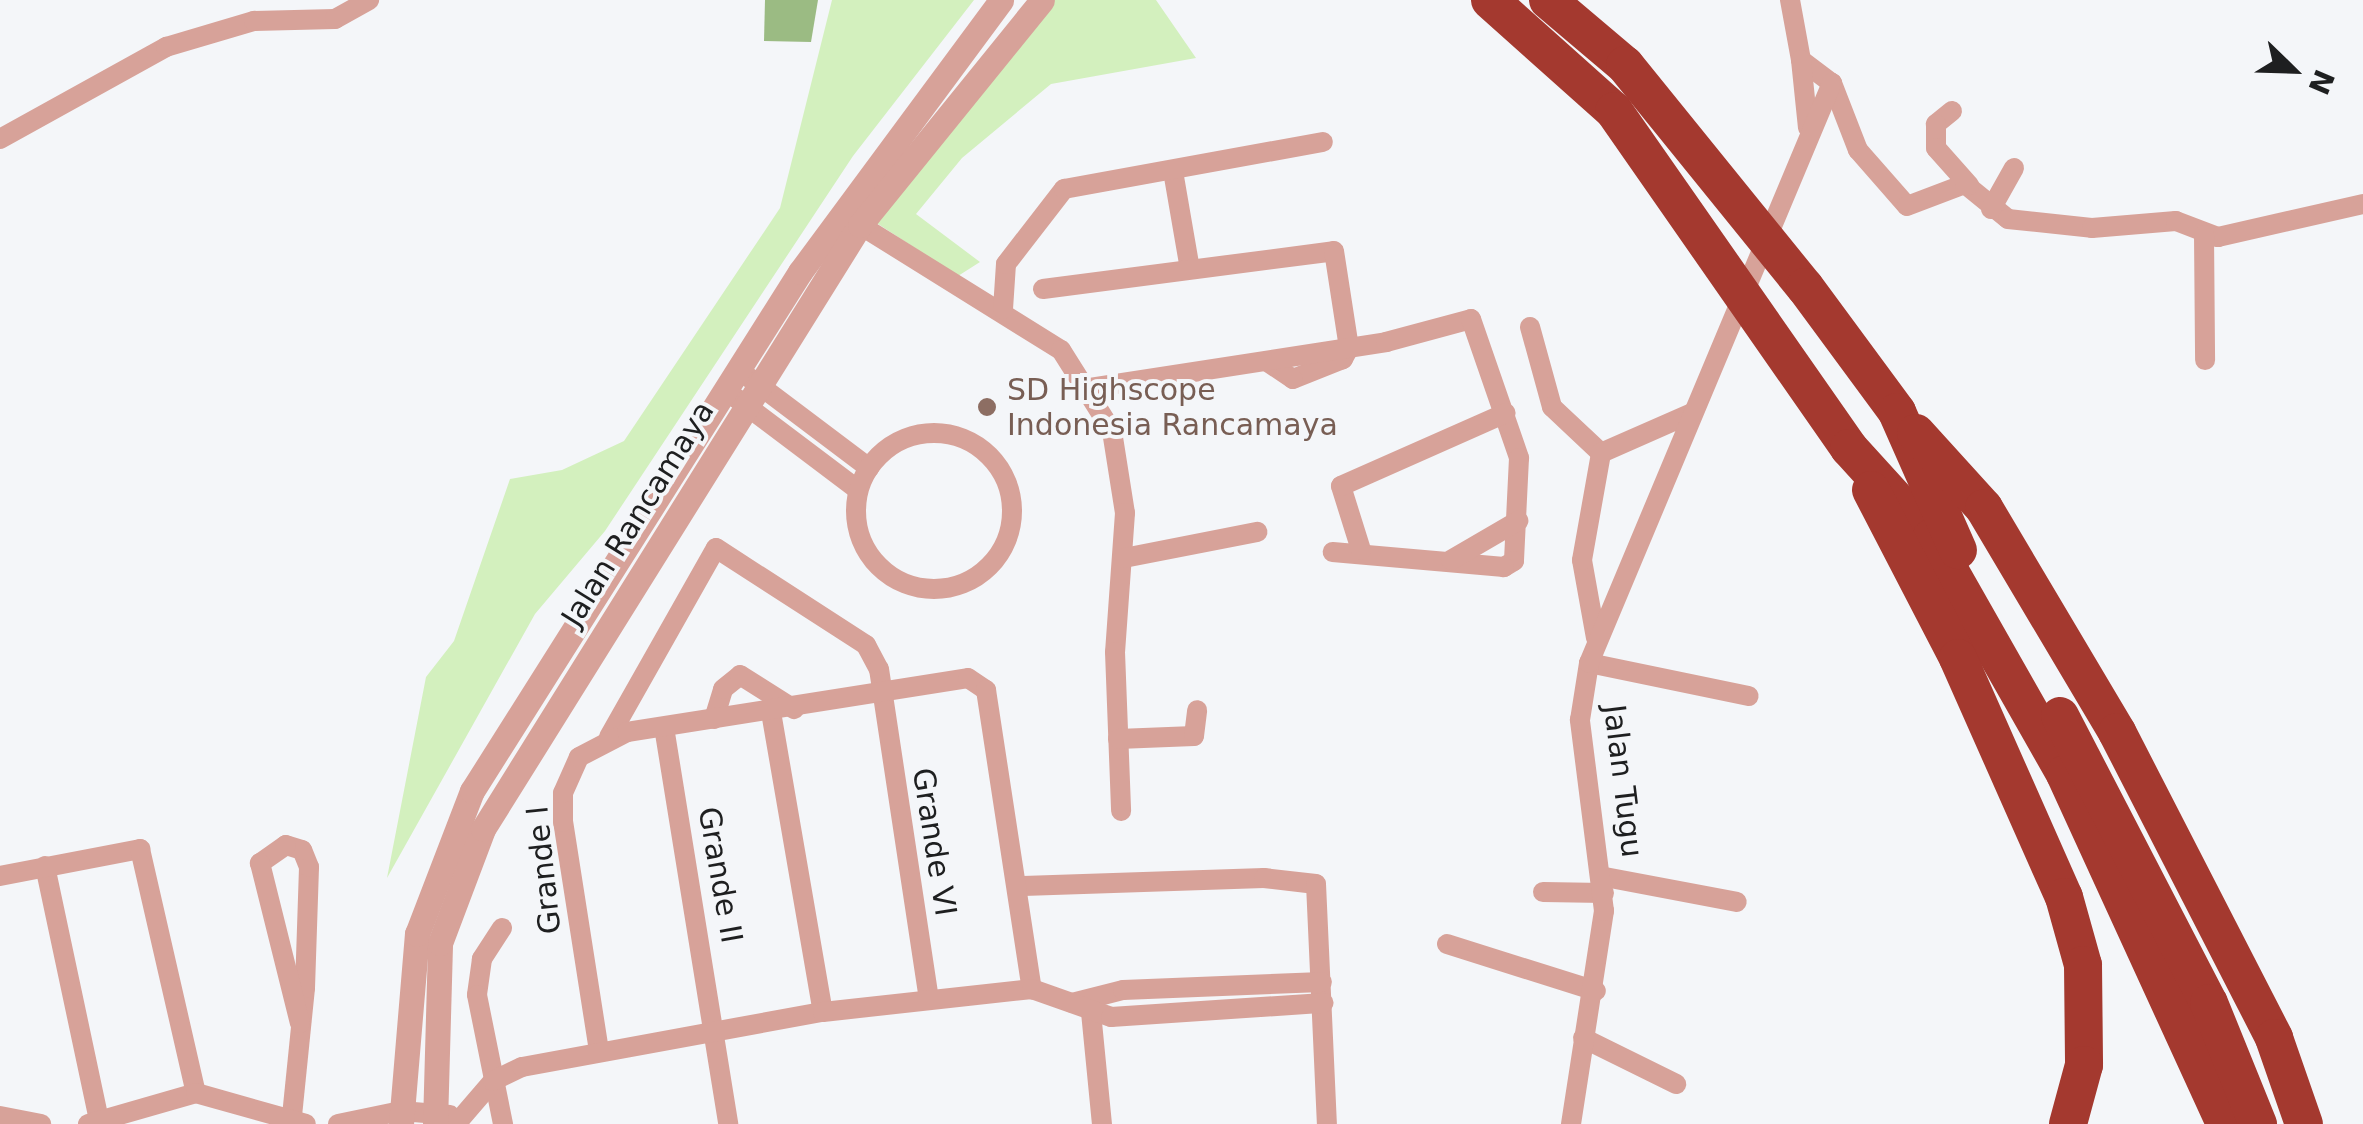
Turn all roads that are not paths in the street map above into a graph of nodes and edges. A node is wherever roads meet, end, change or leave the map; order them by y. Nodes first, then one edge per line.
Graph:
1 (369, 0) edge
2 (1001, 0) edge
3 (1042, 0) edge
4 (1490, 0) edge
5 (1548, 0) edge
6 (1790, 0) edge
7 (1801, 60) junction
8 (1832, 83) junction
9 (1952, 111) dead end
10 (1808, 128) junction
11 (0, 139) edge
12 (1323, 142) dead end
13 (2014, 168) dead end
14 (1173, 171) junction
15 (1969, 185) junction
16 (2363, 204) edge
17 (1991, 210) junction
18 (860, 225) junction
19 (2204, 235) junction
20 (1189, 264) junction
21 (1043, 289) dead end
22 (1004, 309) junction
23 (1530, 326) dead end
24 (1349, 348) junction
25 (2205, 360) dead end
26 (742, 388) junction
27 (1090, 388) junction
28 (1694, 408) junction
29 (1898, 412) junction
30 (1506, 414) junction
31 (1849, 448) junction
32 (1602, 453) junction
33 (869, 468) junction
34 (858, 490) junction
35 (1518, 521) junction
36 (1257, 532) dead end
37 (716, 548) joint
38 (1361, 550) junction
39 (1333, 552) dead end
40 (1124, 558) junction
41 (1452, 560) junction
42 (1596, 638) junction
43 (1589, 663) junction
44 (879, 694) junction
45 (1750, 696) dead end
46 (794, 708) junction
47 (1198, 710) dead end
48 (772, 712) junction
49 (714, 719) junction
50 (664, 727) junction
51 (609, 737) junction
52 (1118, 740) junction
53 (2078, 770) junction
54 (1121, 811) dead end
55 (44, 866) junction
56 (0, 876) edge
57 (1604, 885) junction
58 (1022, 886) junction
59 (1543, 892) dead end
60 (1737, 902) dead end
61 (502, 928) dead end
62 (1446, 944) dead end
63 (1032, 989) junction
64 (1596, 991) junction
65 (1323, 993) junction
66 (929, 999) junction
67 (1084, 1003) junction
68 (823, 1012) junction
69 (300, 1023) junction
70 (716, 1032) junction
71 (1583, 1038) junction
72 (599, 1051) junction
73 (2221, 1070) junction
74 (493, 1081) junction
75 (1676, 1084) dead end
76 (196, 1093) junction
77 (1, 1108) edge
78 (401, 1118) edge
79 (299, 1120) edge
80 (447, 1120) edge
81 (92, 1122) edge
82 (41, 1124) edge
83 (338, 1124) edge
84 (503, 1124) edge
85 (728, 1124) edge
86 (1102, 1124) edge
87 (1327, 1124) edge
88 (1571, 1124) edge
89 (2068, 1124) edge
90 (2225, 1124) edge
91 (2258, 1124) edge
92 (2304, 1124) edge

1 - 11 street
2 - 26 street, Jalan Rancamaya
3 - 18 street, Jalan Rancamaya
4 - 31 highway
5 - 29 highway
6 - 7 street
7 - 8 street
7 - 10 street
8 - 10 street
8 - 15 street
9 - 15 street
10 - 28 street, Jalan Tugu
12 - 14 street
13 - 17 street
14 - 20 street
14 - 22 street
15 - 17 street
16 - 19 street
17 - 19 street
18 - 22 street
18 - 26 street, Jalan Rancamaya
19 - 25 street
20 - 21 street
20 - 24 street
22 - 27 street
23 - 32 street
24 - 27 street
24 - 30 street
26 - 33 street
26 - 34 street
26 - 78 street, Jalan Rancamaya
26 - 80 street, Jalan Rancamaya
27 - 40 street
28 - 32 street
28 - 42 street, Jalan Tugu
29 - 53 highway
29 - 92 highway
30 - 35 street
30 - 38 street
31 - 53 highway
31 - 89 highway
32 - 42 street
33 - 34 street
33 - 34 street
35 - 41 street
35 - 41 street
36 - 40 street
37 - 44 street, Grande VI
37 - 51 street, Grande I
38 - 39 street
38 - 41 street
40 - 52 street
42 - 43 street, Jalan Tugu
43 - 45 street
43 - 57 street, Jalan Tugu
44 - 46 street
44 - 58 street
44 - 66 street, Grande VI
46 - 48 street
46 - 49 street
47 - 52 street
48 - 49 street
48 - 68 street
49 - 50 street
50 - 51 street
50 - 70 street, Grande II
51 - 72 street, Grande I
52 - 54 street
53 - 73 highway
55 - 56 street
55 - 76 street
55 - 81 street
57 - 59 street
57 - 60 street
57 - 64 street, Jalan Tugu
58 - 63 street
58 - 65 street
61 - 74 street
62 - 64 street
63 - 66 street
63 - 67 street
64 - 71 street, Jalan Tugu
65 - 67 street
65 - 87 street
66 - 68 street
67 - 86 street
68 - 70 street
69 - 69 street
69 - 79 street
70 - 72 street
70 - 85 street, Grande II
71 - 75 street
71 - 88 street, Jalan Tugu
72 - 74 street
73 - 90 highway
73 - 91 highway
74 - 80 street
74 - 84 street
76 - 79 street
76 - 81 street
77 - 82 street
78 - 80 street
78 - 83 street

